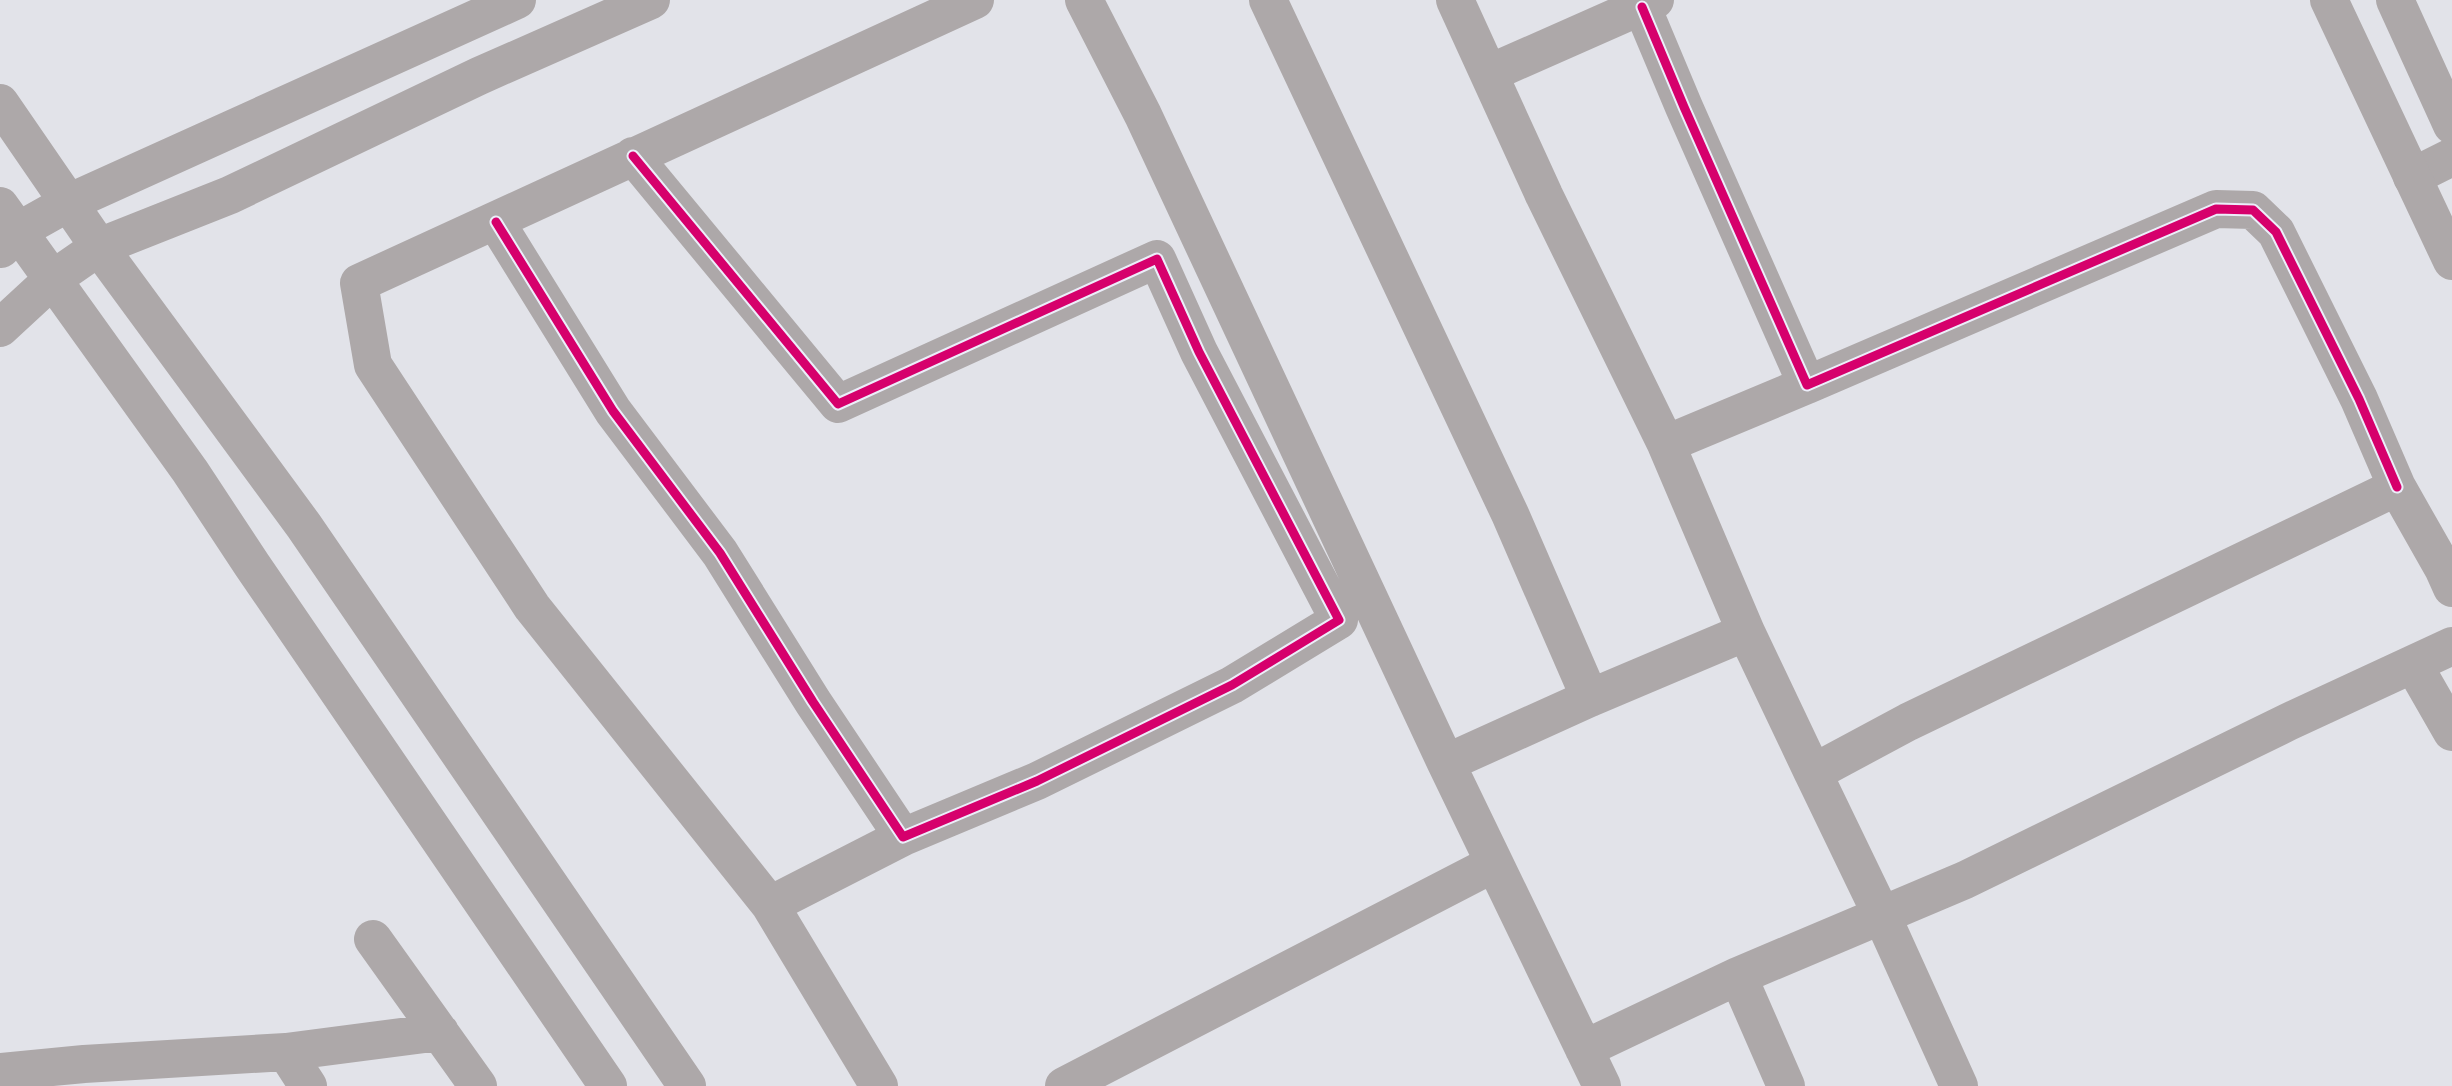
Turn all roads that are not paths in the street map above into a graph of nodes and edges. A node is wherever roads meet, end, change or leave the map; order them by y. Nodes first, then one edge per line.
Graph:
1 (517, 0) edge
2 (651, 0) edge
3 (975, 0) edge
4 (1084, 0) edge
5 (1268, 0) edge
6 (1455, 0) edge
7 (2329, 0) edge
8 (2395, 0) edge
9 (1649, 3) edge
10 (1490, 73) junction
11 (0, 103) edge
12 (2452, 125) edge
13 (633, 156) junction
14 (2452, 157) edge
15 (2412, 177) junction
16 (68, 202) junction
17 (496, 222) junction
18 (6, 229) edge
19 (99, 247) junction
20 (2452, 261) edge
21 (53, 279) junction
22 (0, 328) edge
23 (1807, 385) junction
24 (1666, 444) junction
25 (2397, 487) junction
26 (2452, 588) edge
27 (1746, 632) junction
28 (2452, 646) edge
29 (2413, 664) junction
30 (1590, 698) junction
31 (2452, 732) edge
32 (1446, 763) junction
33 (1813, 773) junction
34 (903, 837) junction
35 (1493, 864) junction
36 (769, 905) junction
37 (1882, 916) junction
38 (373, 939) dead end
39 (1738, 976) junction
40 (440, 1032) junction
41 (1584, 1049) junction
42 (286, 1052) junction
43 (0, 1072) edge
44 (85, 1075) edge
45 (1077, 1083) edge
46 (308, 1086) edge
47 (478, 1086) edge
48 (608, 1086) edge
49 (687, 1086) edge
50 (879, 1086) edge
51 (1602, 1086) edge
52 (1786, 1086) edge
53 (1959, 1086) edge

1 - 16 street
2 - 19 street
3 - 13 street
4 - 32 street
5 - 30 street
6 - 10 street
7 - 15 street
8 - 12 street
9 - 10 street
9 - 23 street
10 - 24 street
11 - 16 street
13 - 17 street
13 - 34 street
14 - 15 street
15 - 20 street
16 - 18 street
16 - 19 street
17 - 34 street
17 - 36 street
18 - 21 street
19 - 21 street
19 - 49 street
21 - 22 street
21 - 48 street
23 - 24 street
23 - 25 street
24 - 27 street
25 - 26 street
25 - 33 street
27 - 30 street
27 - 33 street
28 - 29 street
29 - 31 street
29 - 37 street
30 - 32 street
32 - 35 street
33 - 37 street
34 - 36 street
35 - 41 street
35 - 45 street
36 - 50 street
37 - 39 street
37 - 53 street
38 - 40 street
39 - 41 street
39 - 52 street
40 - 42 street
40 - 47 street
41 - 51 street
42 - 44 street
42 - 46 street
43 - 44 street

